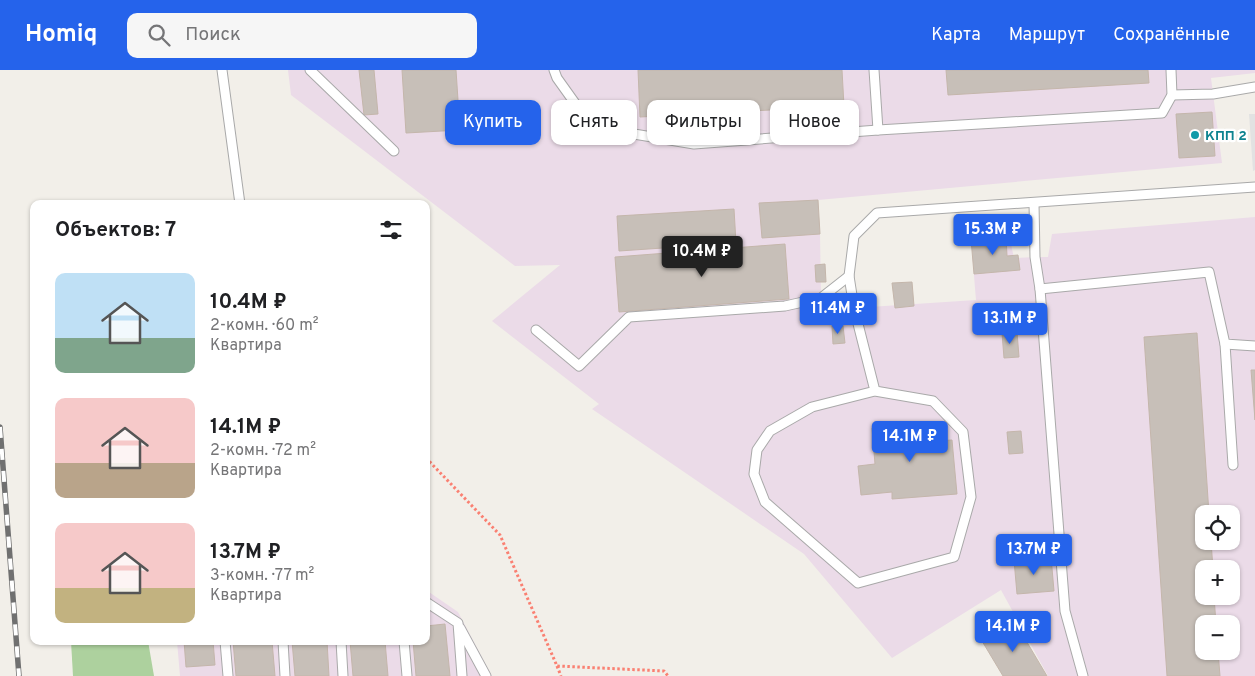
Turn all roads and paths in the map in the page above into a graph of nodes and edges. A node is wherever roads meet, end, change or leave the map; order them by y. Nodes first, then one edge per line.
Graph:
1 (222, 70) edge
2 (310, 70) edge
3 (554, 70) edge
4 (874, 70) edge
5 (1171, 70) edge
6 (1255, 87) edge
7 (1172, 95) junction
8 (878, 130) junction
9 (394, 151) dead end
10 (1255, 187) edge
11 (239, 200) edge
12 (1034, 202) junction
13 (849, 276) junction
14 (1040, 289) junction
15 (536, 330) dead end
16 (1224, 344) junction
17 (1255, 346) edge
18 (875, 391) junction
19 (430, 462) edge
20 (1233, 465) dead end
21 (430, 605) edge
22 (458, 623) junction
23 (225, 645) edge
24 (284, 645) edge
25 (341, 645) edge
26 (404, 645) edge
27 (557, 666) junction
28 (228, 676) edge
29 (285, 676) edge
30 (343, 676) edge
31 (407, 676) edge
32 (462, 676) edge
33 (486, 676) edge
34 (561, 676) edge
35 (668, 676) edge
36 (1083, 676) edge

1 - 11 lane
2 - 9 lane
3 - 8 lane
4 - 8 lane
5 - 7 lane
6 - 7 lane
7 - 8 lane
10 - 12 lane
12 - 13 lane
12 - 14 lane
13 - 15 lane
13 - 18 lane
14 - 16 lane
14 - 36 lane
16 - 17 lane
16 - 20 lane
18 - 18 lane
19 - 27 path
21 - 22 lane
22 - 32 lane
22 - 33 lane
23 - 28 lane
24 - 29 lane
25 - 30 lane
26 - 31 lane
27 - 34 path
27 - 35 path

